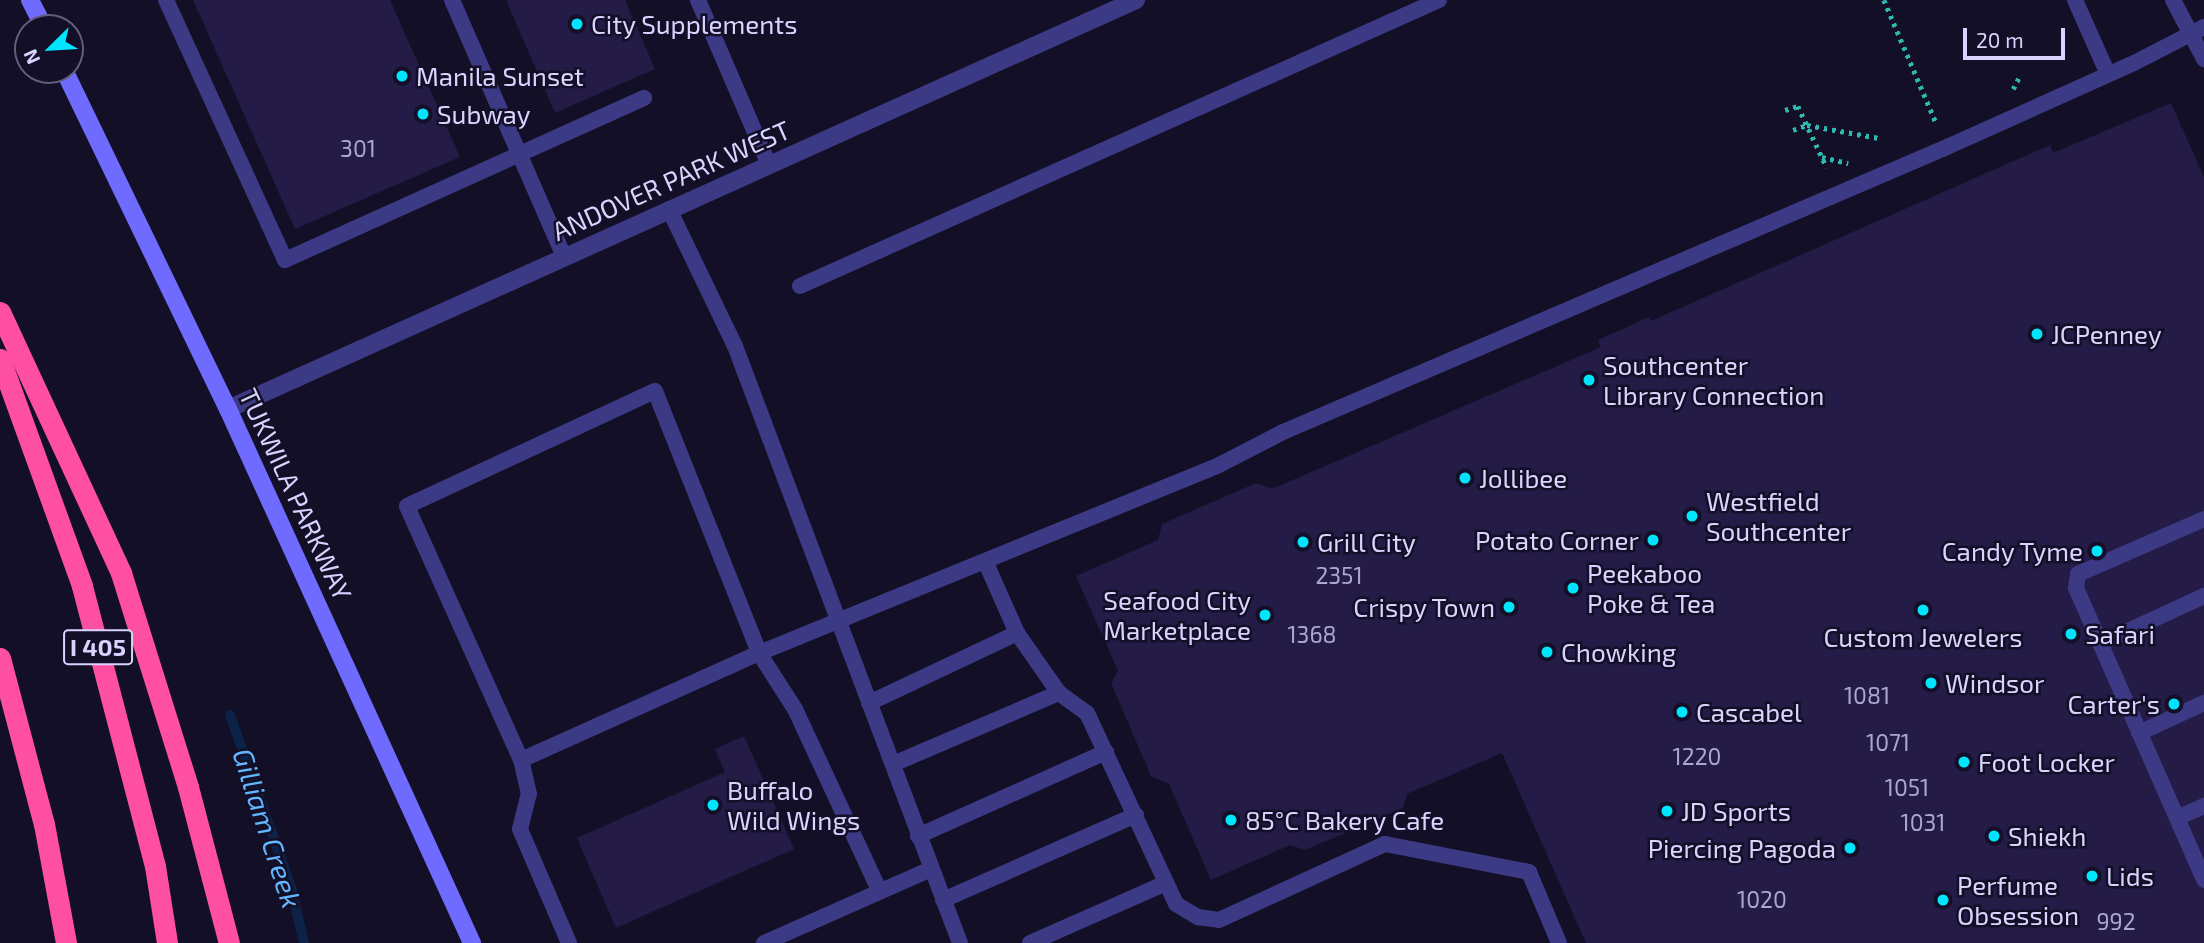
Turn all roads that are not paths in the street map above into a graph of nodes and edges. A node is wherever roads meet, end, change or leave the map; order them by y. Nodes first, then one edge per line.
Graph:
1 (166, 0) edge
2 (452, 0) edge
3 (698, 0) edge
4 (1136, 0) edge
5 (1439, 0) edge
6 (2075, 0) edge
7 (2173, 0) edge
8 (2198, 29) edge
9 (2204, 59) edge
10 (2108, 74) junction
11 (71, 84) edge
12 (644, 98) dead end
13 (520, 154) junction
14 (769, 165) junction
15 (669, 209) junction
16 (564, 256) junction
17 (800, 286) dead end
18 (0, 312) edge
19 (0, 359) edge
20 (228, 409) junction
21 (2204, 519) edge
22 (986, 563) junction
23 (2204, 596) edge
24 (837, 620) junction
25 (1017, 633) junction
26 (2101, 644) junction
27 (759, 653) junction
28 (0, 657) edge
29 (1059, 693) junction
30 (869, 703) junction
31 (2204, 703) edge
32 (2139, 733) junction
33 (1106, 752) junction
34 (521, 760) junction
35 (893, 764) junction
36 (2204, 806) edge
37 (1136, 815) junction
38 (2177, 818) junction
39 (918, 836) junction
40 (931, 870) junction
41 (2204, 880) edge
42 (1166, 883) junction
43 (878, 890) junction
44 (943, 900) junction
45 (66, 943) edge
46 (167, 943) edge
47 (229, 943) edge
48 (472, 943) edge
49 (569, 943) edge
50 (764, 943) edge
51 (960, 943) edge
52 (1030, 943) edge
53 (1559, 943) edge

1 - 13 lane
2 - 13 lane
3 - 14 lane
4 - 14 street, ANDOVER PARK WEST
5 - 17 lane
6 - 10 lane
7 - 8 lane
8 - 9 lane
8 - 10 lane
10 - 22 lane
11 - 20 main road, TUKWILA PARKWAY
12 - 13 lane
13 - 16 lane
14 - 15 street, ANDOVER PARK WEST
15 - 16 street, ANDOVER PARK WEST
15 - 24 lane
16 - 20 street, ANDOVER PARK WEST
18 - 47 highway
19 - 46 highway, I 405
20 - 48 main road, TUKWILA PARKWAY
21 - 26 lane
22 - 24 lane
22 - 25 lane
23 - 26 lane
24 - 27 lane
24 - 30 lane
25 - 29 lane
25 - 30 lane
26 - 32 lane
27 - 34 lane
27 - 34 lane
27 - 43 lane
28 - 45 highway
29 - 33 lane
29 - 35 lane
30 - 35 lane
31 - 32 lane
32 - 38 lane
33 - 37 lane
33 - 39 lane
34 - 49 lane
35 - 39 lane
36 - 38 lane
37 - 42 lane
37 - 44 lane
38 - 41 lane
39 - 40 lane
40 - 43 lane
40 - 44 lane
42 - 52 lane
42 - 53 lane
43 - 50 lane
44 - 51 lane

